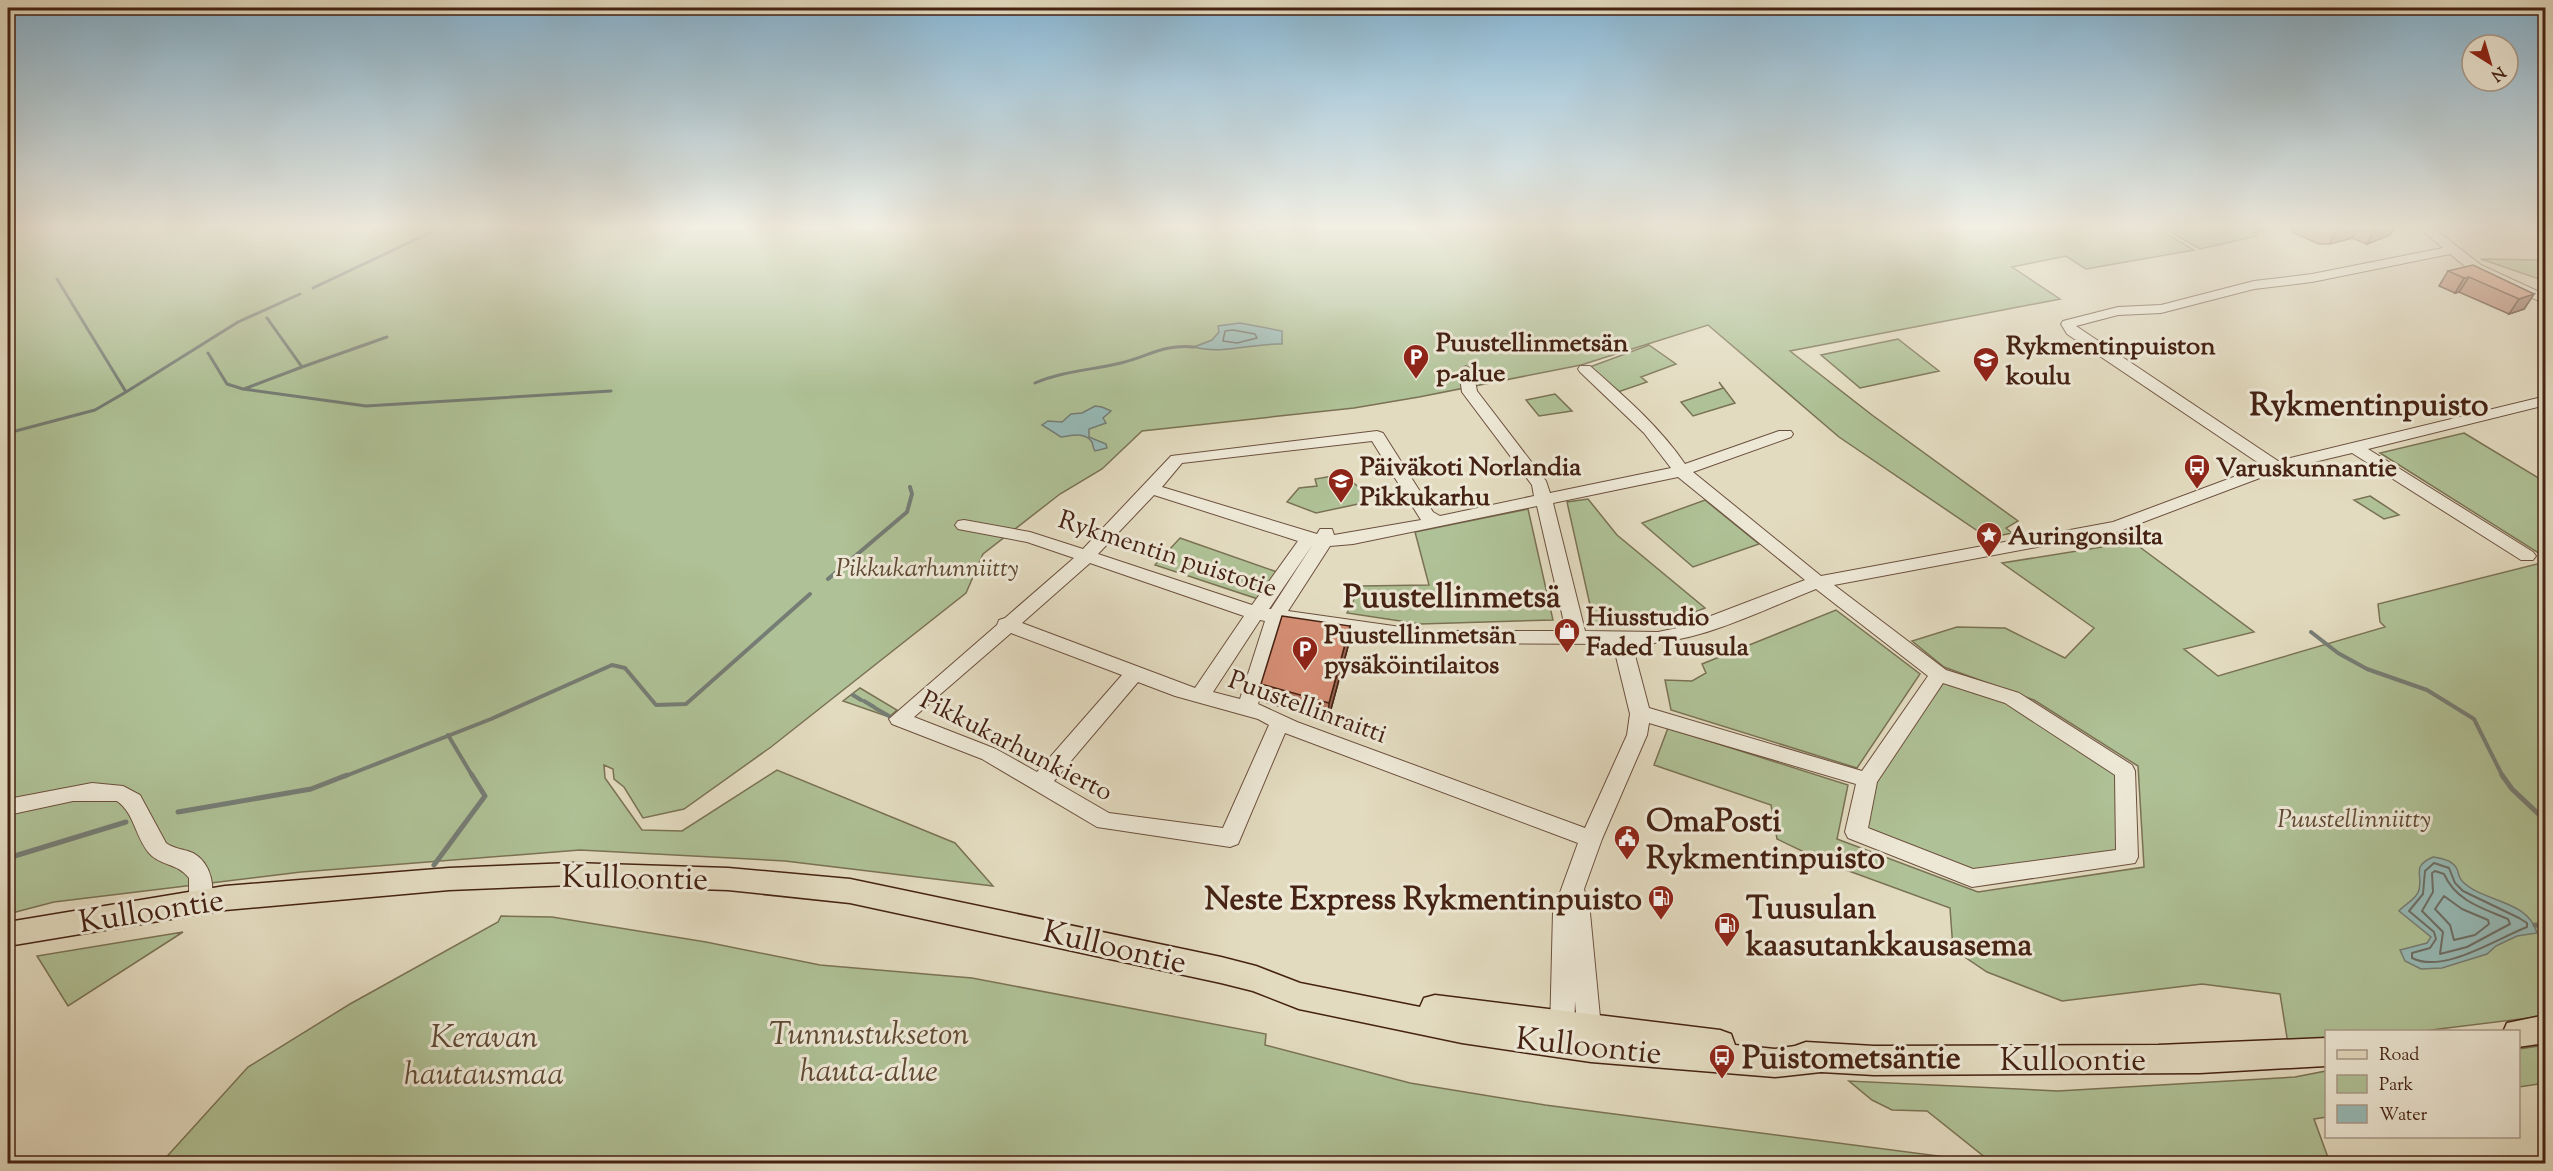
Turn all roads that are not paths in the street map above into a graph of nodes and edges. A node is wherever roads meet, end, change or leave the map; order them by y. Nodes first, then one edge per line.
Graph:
1 (2282, 282) edge
2 (2506, 282) edge
3 (2546, 300) edge
4 (1585, 369) dead end
5 (1466, 370) dead end
6 (2546, 400) edge
7 (1785, 434) dead end
8 (2352, 446) junction
9 (2275, 467) junction
10 (1681, 471) junction
11 (1151, 489) junction
12 (1544, 498) junction
13 (1436, 520) junction
14 (964, 525) dead end
15 (1314, 537) junction
16 (1086, 556) junction
17 (2527, 556) dead end
18 (1818, 582) junction
19 (1266, 615) junction
20 (1006, 624) junction
21 (1577, 636) junction
22 (1621, 638) junction
23 (1135, 673) junction
24 (1939, 675) junction
25 (1200, 696) junction
26 (1247, 707) junction
27 (1640, 714) junction
28 (1280, 722) junction
29 (1867, 780) junction
30 (1041, 783) junction
31 (8, 807) edge
32 (1591, 839) junction
33 (200, 902) junction
34 (8, 934) edge
35 (2546, 1029) edge
36 (2520, 1033) edge
37 (1576, 1036) junction
38 (2325, 1052) edge

1 - 9 street
2 - 3 street
4 - 10 street
5 - 12 street
6 - 8 street, Rykmentin puistotie
7 - 10 street
8 - 9 street, Rykmentin puistotie
8 - 17 street
9 - 18 street, Rykmentin puistotie
10 - 12 street
10 - 18 street
11 - 13 street
11 - 15 street
11 - 16 street
12 - 13 street
12 - 21 street
13 - 15 street
14 - 16 street, Rykmentin puistotie
15 - 19 street
16 - 20 street
16 - 21 street, Rykmentin puistotie
18 - 22 street, Rykmentin puistotie
18 - 24 street
19 - 25 street
19 - 26 street
20 - 23 street, Puustellinraitti
20 - 30 street, Pikkukarhunkierto
21 - 22 street, Rykmentin puistotie
22 - 27 street
23 - 25 street, Puustellinraitti
23 - 30 street
24 - 29 street
24 - 29 street
25 - 26 street, Puustellinraitti
26 - 28 street, Puustellinraitti
27 - 29 street
27 - 32 street
28 - 30 street, Pikkukarhunkierto
28 - 32 street, Puustellinraitti
31 - 33 street
32 - 37 street
33 - 34 main road, Kulloontie
33 - 37 main road, Kulloontie
35 - 36 main road
37 - 38 main road, Kulloontie

